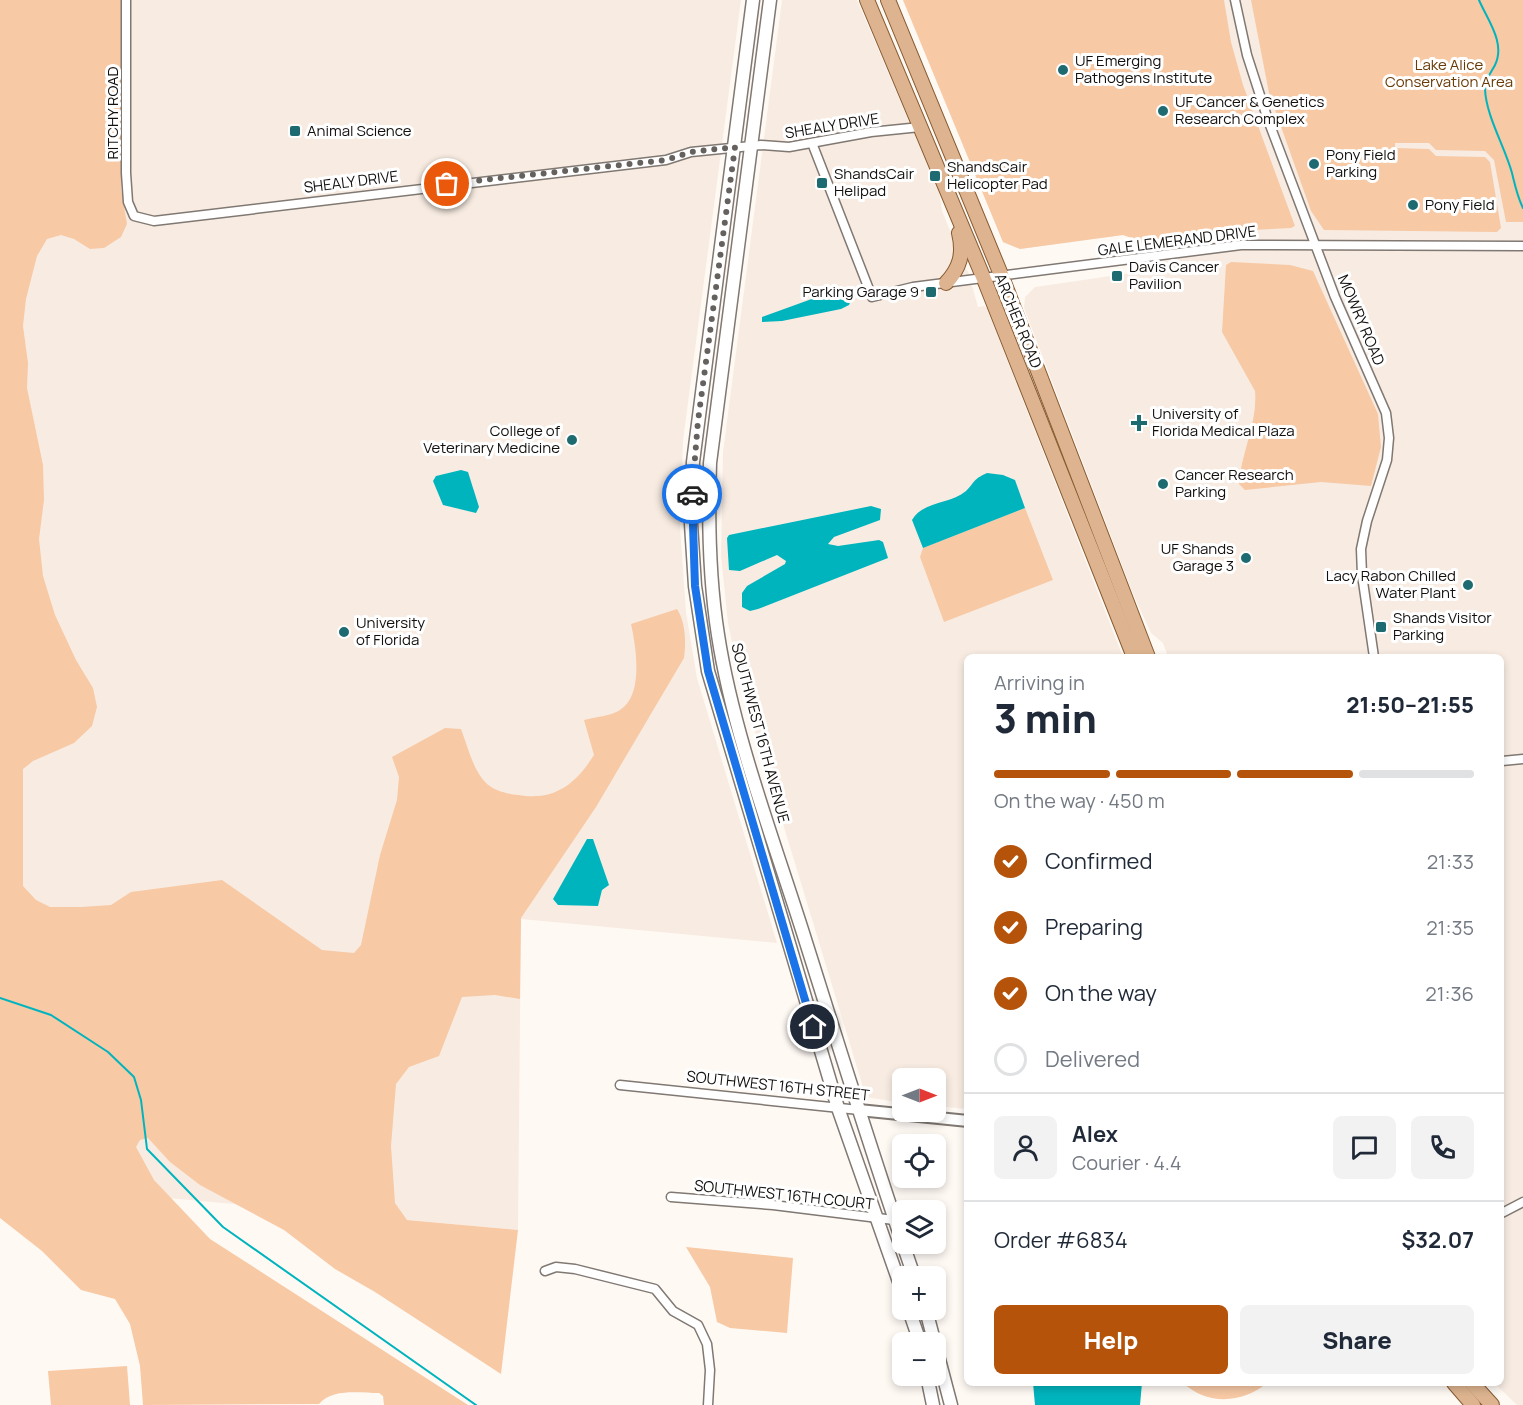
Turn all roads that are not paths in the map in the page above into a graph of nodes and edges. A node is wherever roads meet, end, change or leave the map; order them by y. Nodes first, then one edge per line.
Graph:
1 (126, 0) edge
2 (753, 0) edge
3 (770, 0) edge
4 (867, 0) edge
5 (888, 0) edge
6 (1235, 0) edge
7 (920, 127) junction
8 (812, 143) junction
9 (750, 146) junction
10 (735, 147) junction
11 (954, 207) junction
12 (141, 220) joint
13 (1316, 244) junction
14 (1523, 246) edge
15 (1002, 277) junction
16 (984, 279) junction
17 (946, 283) junction
18 (1133, 654) edge
19 (1147, 654) edge
20 (1374, 654) edge
21 (1523, 759) edge
22 (1504, 761) edge
23 (620, 1085) dead end
24 (838, 1108) junction
25 (859, 1110) junction
26 (964, 1121) edge
27 (671, 1197) dead end
28 (1523, 1202) edge
29 (1504, 1212) edge
30 (892, 1214) edge
31 (877, 1218) junction
32 (892, 1220) edge
33 (894, 1266) edge
34 (545, 1271) dead end
35 (929, 1320) edge
36 (929, 1386) edge
37 (1457, 1386) edge
38 (1475, 1386) edge
39 (708, 1405) edge
40 (933, 1405) edge
41 (951, 1405) edge
42 (1473, 1405) edge
43 (1492, 1405) edge

1 - 12 street, RITCHY ROAD
2 - 10 main road, SOUTHWEST 16TH AVENUE
3 - 9 main road, SOUTHWEST 16TH AVENUE
4 - 7 main road, ARCHER ROAD
5 - 15 main road, ARCHER ROAD
6 - 13 street, MOWRY ROAD
7 - 8 street, SHEALY DRIVE
7 - 11 main road, ARCHER ROAD
8 - 9 street, SHEALY DRIVE
8 - 17 street, GALE LEMERAND DRIVE
9 - 10 street, SHEALY DRIVE
9 - 25 main road, SOUTHWEST 16TH AVENUE
10 - 12 street, SHEALY DRIVE
10 - 24 main road, SOUTHWEST 16TH AVENUE
11 - 16 main road, ARCHER ROAD
11 - 17 main road
13 - 14 street, GALE LEMERAND DRIVE
13 - 15 street, GALE LEMERAND DRIVE
13 - 20 street, MOWRY ROAD
15 - 16 street, GALE LEMERAND DRIVE
15 - 19 main road, ARCHER ROAD
16 - 17 street, GALE LEMERAND DRIVE
16 - 18 main road, ARCHER ROAD
21 - 22 street
23 - 24 street, SOUTHWEST 16TH STREET
24 - 25 street, SOUTHWEST 16TH STREET
24 - 31 main road, SOUTHWEST 16TH AVENUE
25 - 26 street, SOUTHWEST 16TH STREET
25 - 30 main road, SOUTHWEST 16TH AVENUE
27 - 31 street, SOUTHWEST 16TH COURT
28 - 29 street
31 - 32 street, SOUTHWEST 16TH COURT
31 - 33 main road, SOUTHWEST 16TH AVENUE
34 - 39 street
35 - 41 main road
36 - 40 main road
37 - 42 main road
38 - 43 main road

